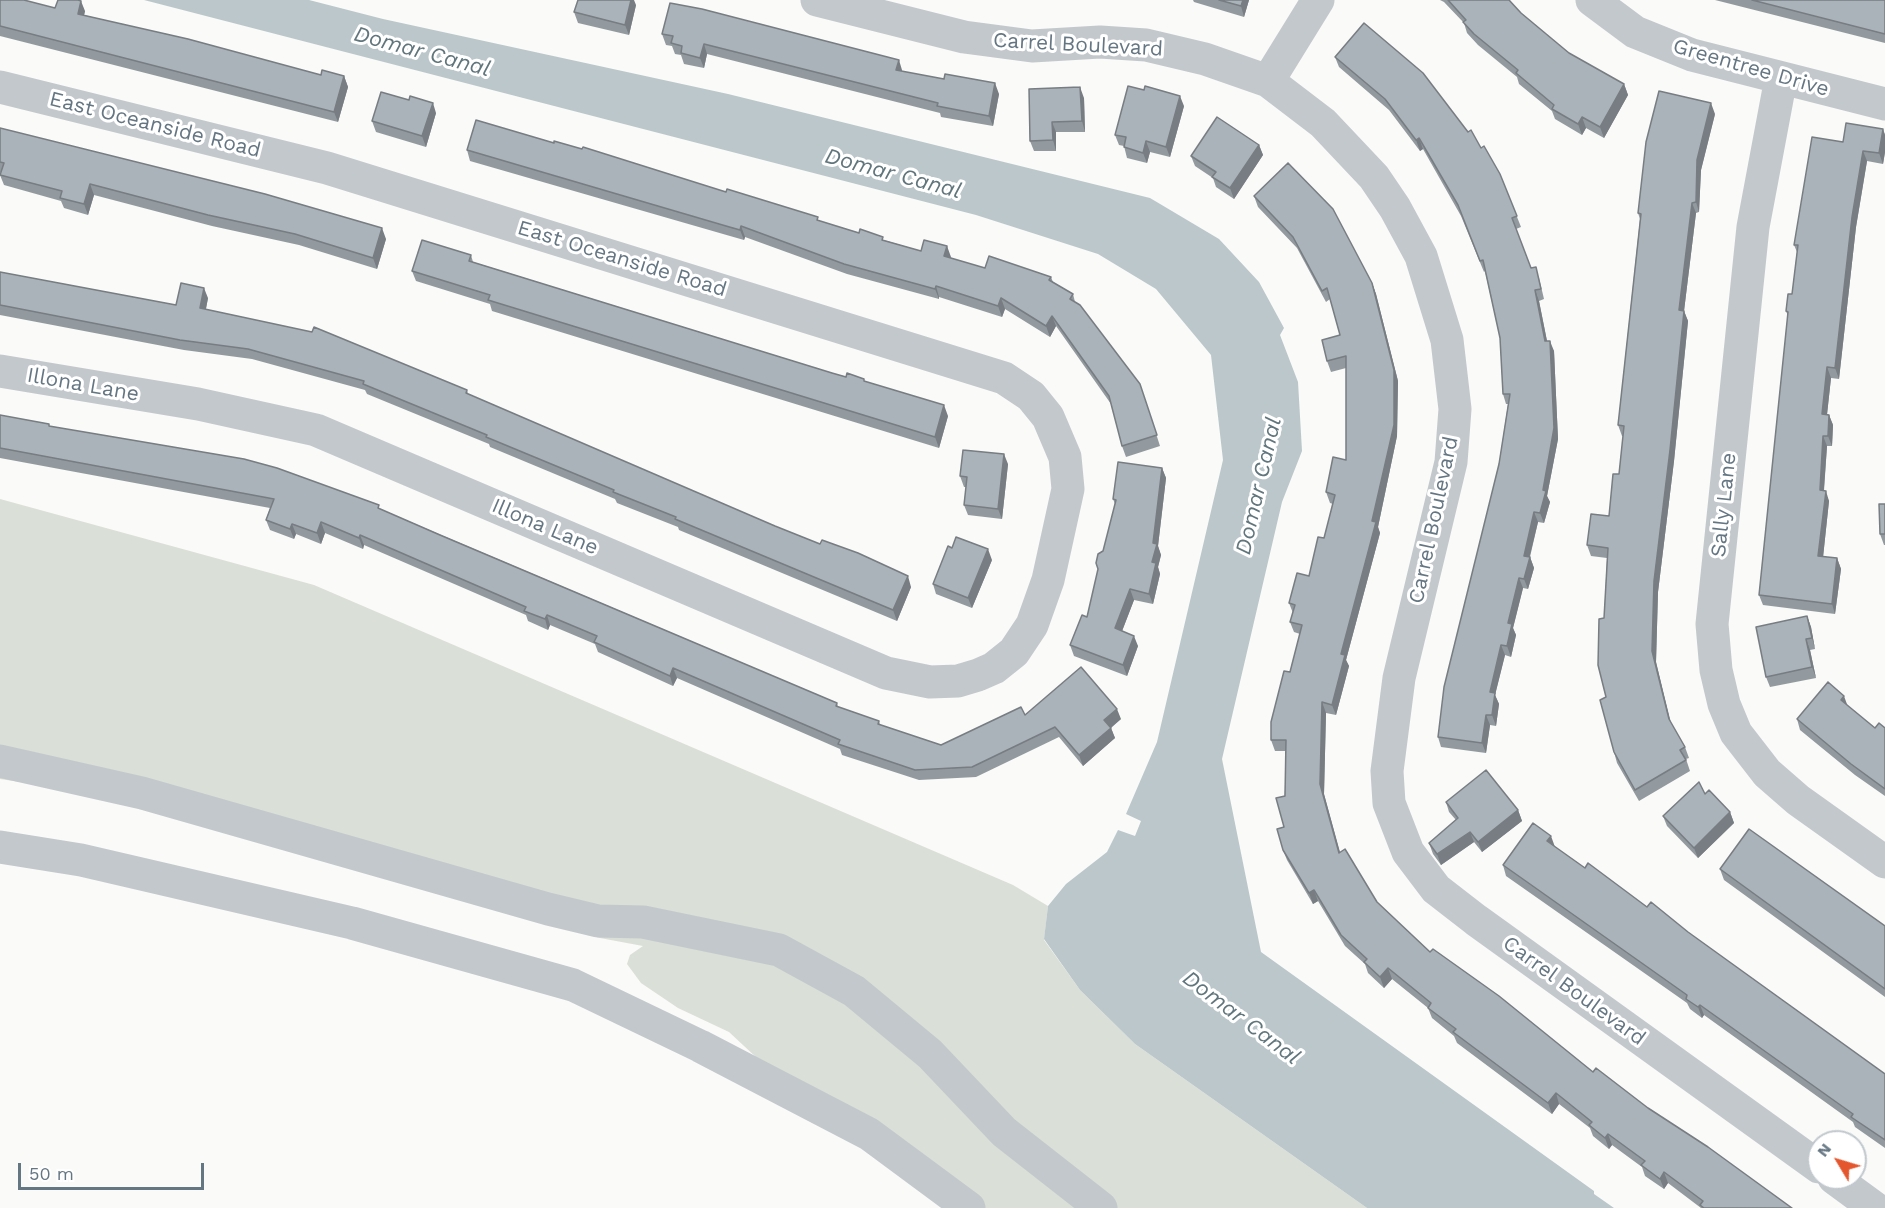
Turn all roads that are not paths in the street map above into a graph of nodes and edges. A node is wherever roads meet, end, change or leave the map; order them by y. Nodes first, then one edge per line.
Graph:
1 (817, 0) edge
2 (1318, 0) edge
3 (1592, 0) edge
4 (1781, 78) junction
5 (1268, 81) junction
6 (0, 87) edge
7 (1885, 104) edge
8 (0, 370) edge
9 (1042, 597) joint
10 (0, 761) edge
11 (0, 847) edge
12 (1885, 862) edge
13 (1807, 1158) edge
14 (1850, 1190) edge
15 (969, 1208) edge
16 (1101, 1208) edge
17 (1875, 1208) edge

1 - 5 street, Carrel Boulevard
2 - 5 street
3 - 4 street, Greentree Drive
4 - 7 street, Greentree Drive
4 - 12 street, Sally Lane
5 - 13 street, Carrel Boulevard
6 - 9 street, East Oceanside Road
8 - 9 street, Illona Lane
10 - 16 street
11 - 15 street
14 - 17 street

